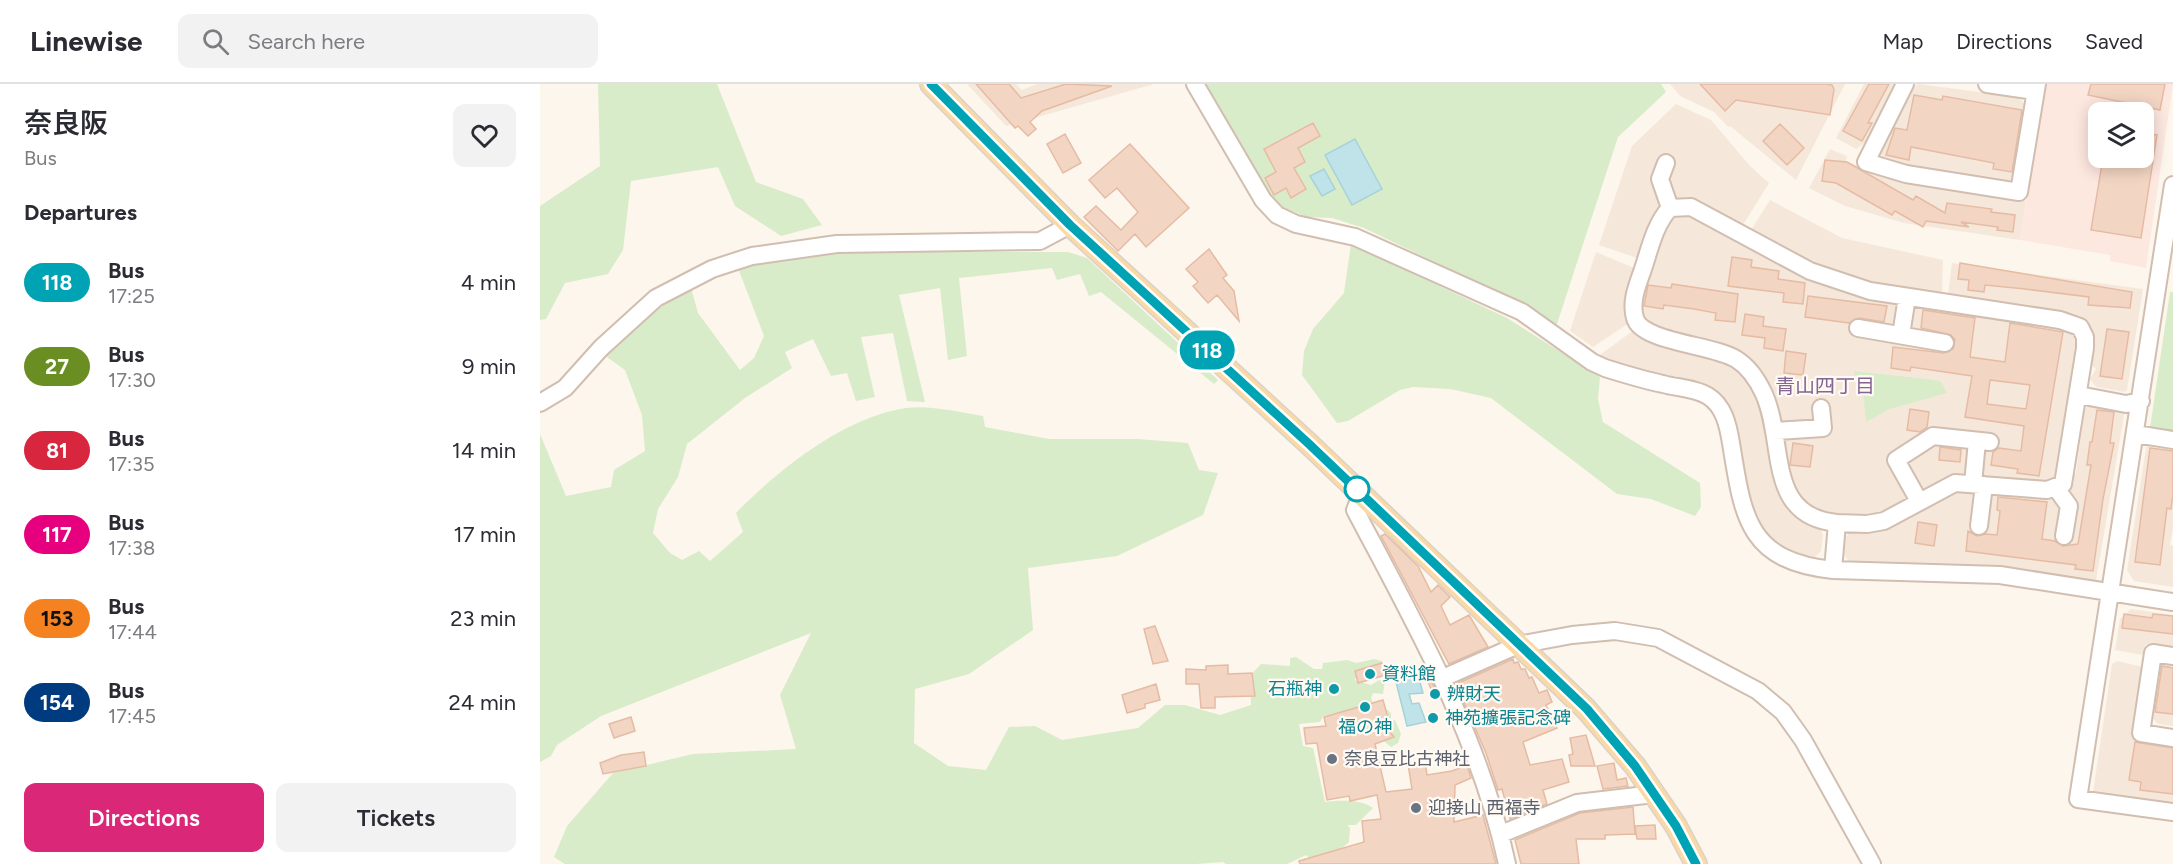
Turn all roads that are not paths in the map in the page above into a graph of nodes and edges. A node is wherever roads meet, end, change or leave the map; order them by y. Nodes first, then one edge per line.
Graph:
1 (931, 84) edge
2 (1194, 84) edge
3 (1905, 84) edge
4 (1986, 84) edge
5 (2036, 88) edge
6 (1666, 164) dead end
7 (2173, 184) edge
8 (1670, 208) junction
9 (2170, 218) edge
10 (1070, 225) junction
11 (1907, 297) junction
12 (1858, 328) dead end
13 (1901, 335) junction
14 (1944, 343) dead end
15 (2079, 395) junction
16 (2141, 401) junction
17 (540, 404) edge
18 (1821, 408) dead end
19 (1776, 431) junction
20 (2136, 434) junction
21 (2173, 440) edge
22 (1978, 484) junction
23 (2055, 488) junction
24 (1362, 493) junction
25 (1919, 501) junction
26 (1837, 524) junction
27 (1979, 526) dead end
28 (2064, 536) dead end
29 (1833, 570) junction
30 (2111, 592) junction
31 (2173, 602) edge
32 (1518, 645) junction
33 (2173, 656) edge
34 (1443, 678) junction
35 (2173, 738) edge
36 (1654, 794) junction
37 (2173, 812) edge
38 (1501, 834) junction
39 (1507, 864) edge
40 (1696, 864) edge
41 (1872, 864) edge

1 - 10 main road
2 - 29 street
3 - 5 street
4 - 5 street
6 - 8 street
7 - 9 street
8 - 11 street
8 - 19 street
9 - 16 street
10 - 17 street
10 - 24 main road
11 - 13 street
11 - 15 street
12 - 13 street
13 - 14 street
15 - 16 street
15 - 23 street
16 - 20 street
18 - 19 street
19 - 26 street
20 - 21 street
20 - 30 street
22 - 23 street
22 - 25 street
22 - 25 street
22 - 27 street
23 - 28 street
24 - 32 main road
24 - 34 street
25 - 26 street
26 - 29 street
29 - 30 street
30 - 31 street
30 - 37 street
32 - 34 street
32 - 36 main road
32 - 41 street
33 - 35 street
34 - 38 street
36 - 38 street
36 - 40 main road
38 - 39 street

